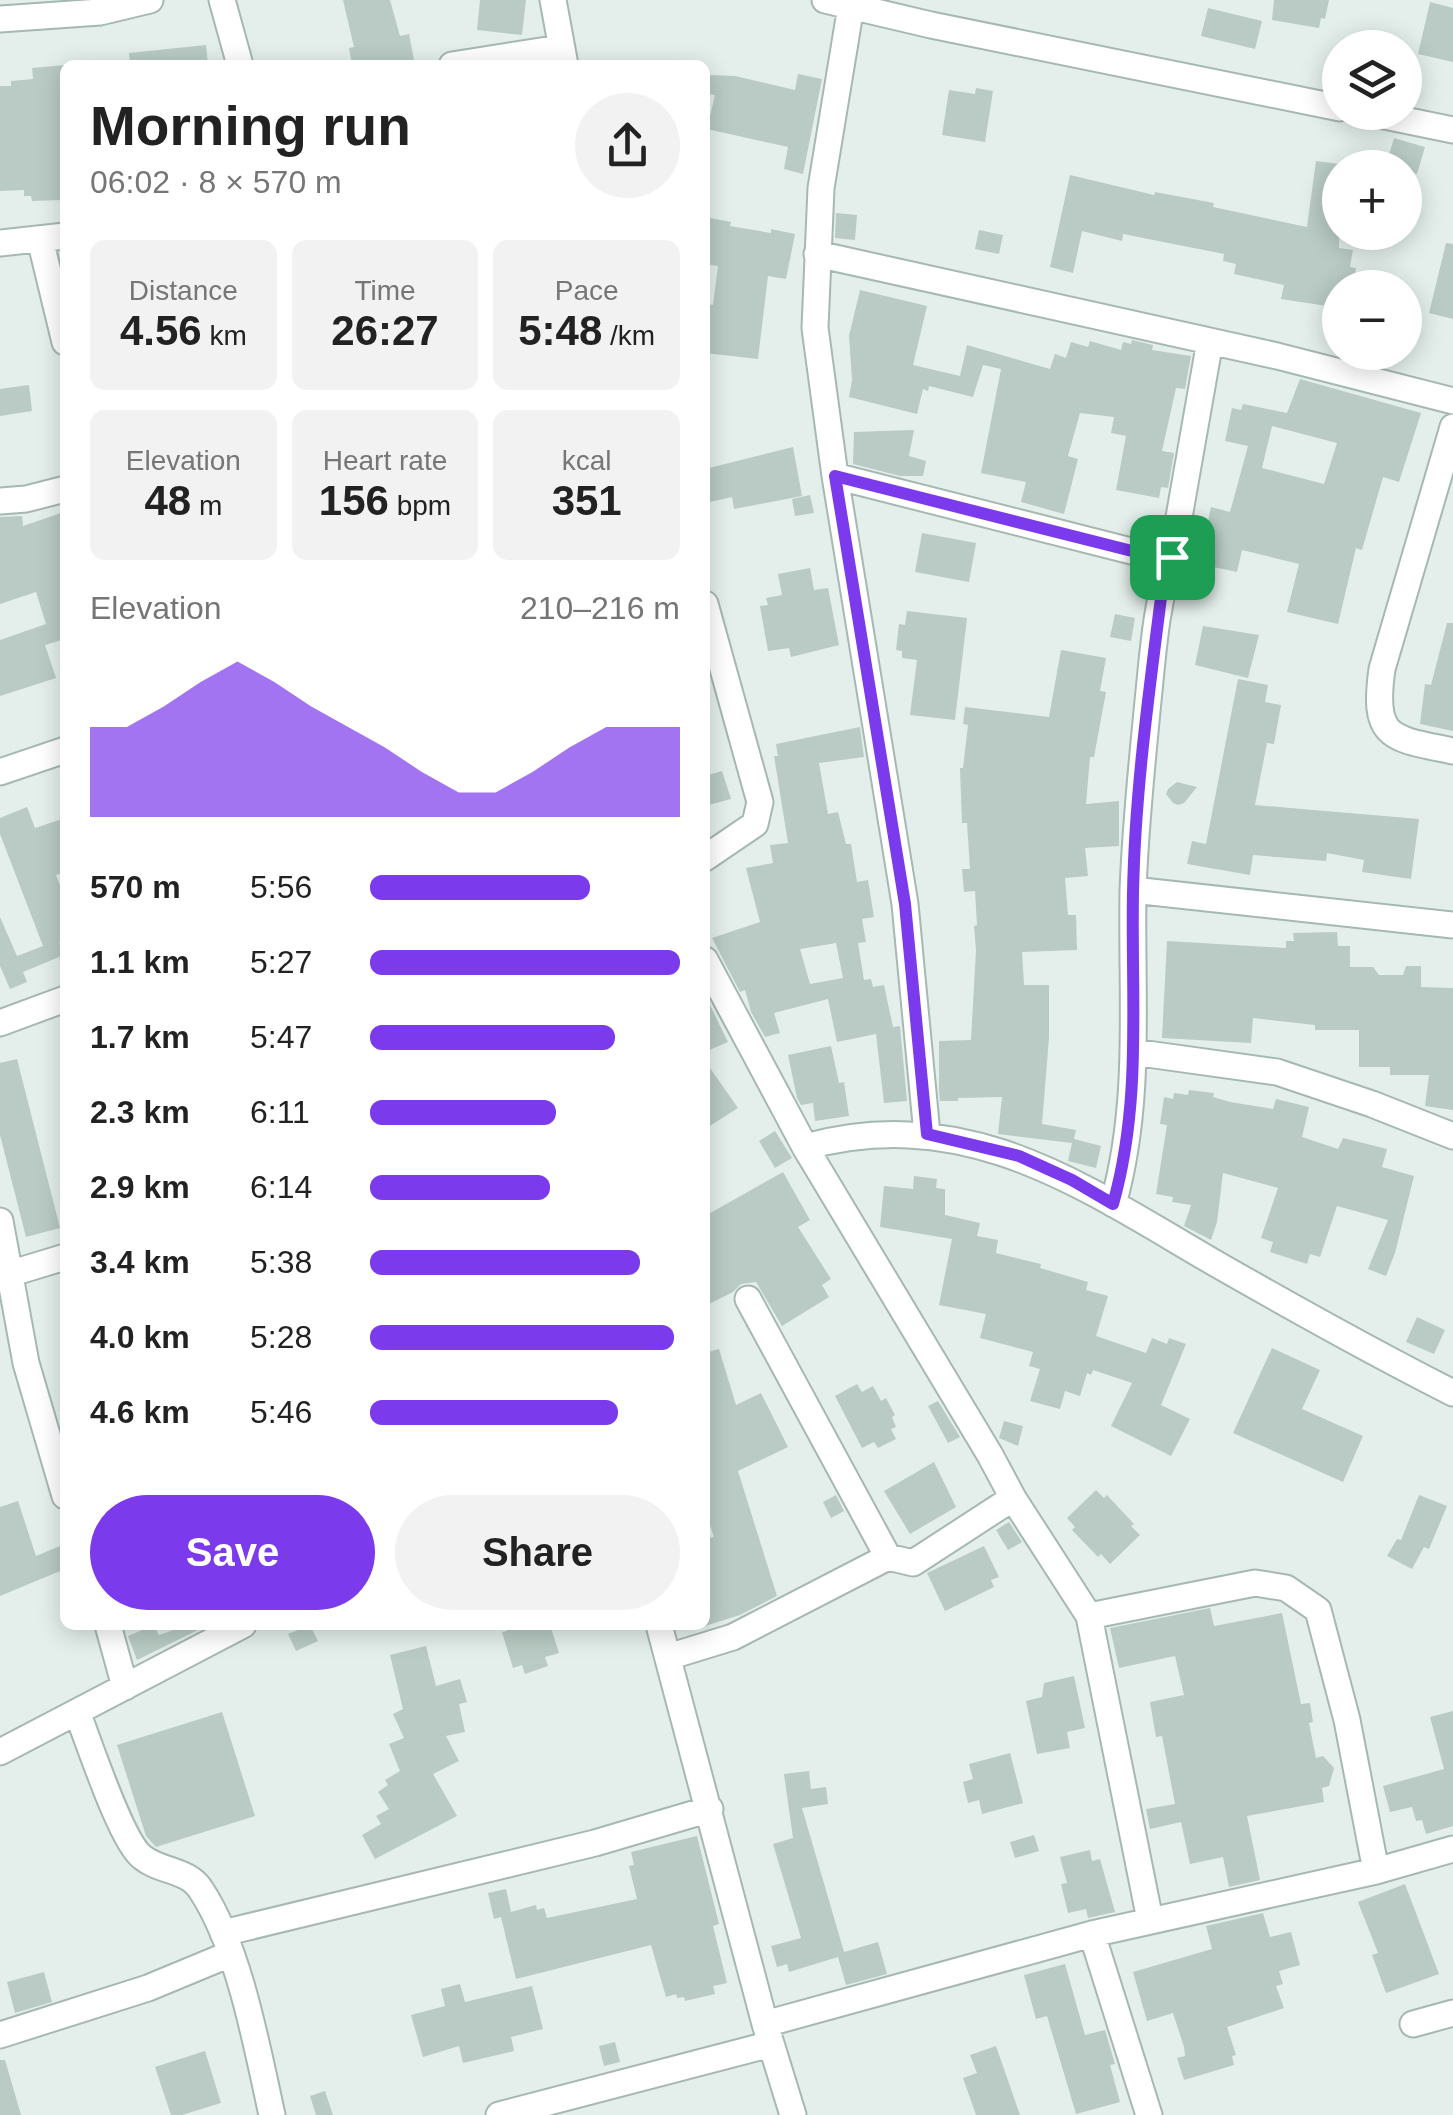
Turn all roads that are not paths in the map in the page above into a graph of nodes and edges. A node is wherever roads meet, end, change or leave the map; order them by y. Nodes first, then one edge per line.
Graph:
1 (150, 0) edge
2 (222, 0) edge
3 (553, 0) edge
4 (826, 0) edge
5 (851, 6) junction
6 (0, 19) edge
7 (562, 56) edge
8 (239, 60) edge
9 (513, 60) edge
10 (1322, 104) edge
11 (1422, 124) edge
12 (1453, 130) edge
13 (53, 237) edge
14 (0, 242) edge
15 (818, 254) junction
16 (60, 298) edge
17 (1210, 341) junction
18 (1453, 401) edge
19 (1453, 427) edge
20 (835, 476) junction
21 (60, 490) edge
22 (0, 501) edge
23 (1172, 557) junction
24 (710, 622) edge
25 (1453, 751) edge
26 (60, 752) edge
27 (0, 772) edge
28 (710, 855) edge
29 (1133, 890) junction
30 (1453, 926) edge
31 (710, 969) edge
32 (60, 1001) edge
33 (0, 1024) edge
34 (1133, 1052) junction
35 (927, 1134) junction
36 (1453, 1136) edge
37 (805, 1147) junction
38 (1113, 1204) junction
39 (0, 1221) edge
40 (60, 1259) edge
41 (9, 1274) junction
42 (748, 1299) dead end
43 (1453, 1393) edge
44 (60, 1479) edge
45 (1013, 1498) junction
46 (888, 1557) junction
47 (1089, 1616) junction
48 (109, 1630) edge
49 (234, 1630) edge
50 (660, 1630) edge
51 (668, 1657) junction
52 (124, 1687) junction
53 (77, 1712) junction
54 (0, 1752) edge
55 (710, 1809) junction
56 (1453, 1849) edge
57 (1376, 1870) junction
58 (1150, 1920) junction
59 (1092, 1934) junction
60 (227, 1943) junction
61 (1453, 2013) edge
62 (1413, 2024) dead end
63 (768, 2034) junction
64 (0, 2035) edge
65 (535, 2110) edge
66 (272, 2115) edge
67 (499, 2115) edge
68 (793, 2115) edge
69 (1149, 2115) edge

1 - 6 street
2 - 8 street
3 - 7 street
4 - 5 street
5 - 10 street
5 - 15 street
7 - 9 street
11 - 12 street
13 - 14 street
13 - 16 street
15 - 17 street
15 - 20 street
17 - 18 street
17 - 23 street
19 - 25 street
20 - 23 street
20 - 35 street
21 - 22 street
23 - 29 street
24 - 28 street
26 - 27 street
29 - 30 street
29 - 34 street
31 - 37 street
32 - 33 street
34 - 36 street
34 - 38 street
35 - 37 street
35 - 38 street
37 - 45 street
38 - 43 street
39 - 41 street
40 - 41 street
41 - 44 street
42 - 46 street
45 - 46 street
45 - 47 street
46 - 51 street
47 - 57 street
47 - 58 street
48 - 52 street
49 - 52 street
50 - 51 street
51 - 55 street
52 - 53 street
53 - 54 street
53 - 60 street
55 - 60 street
55 - 63 street
56 - 57 street
57 - 58 street
58 - 59 street
59 - 63 street
59 - 69 street
60 - 64 street
60 - 66 street
61 - 62 street
63 - 65 street
63 - 68 street
65 - 67 street

